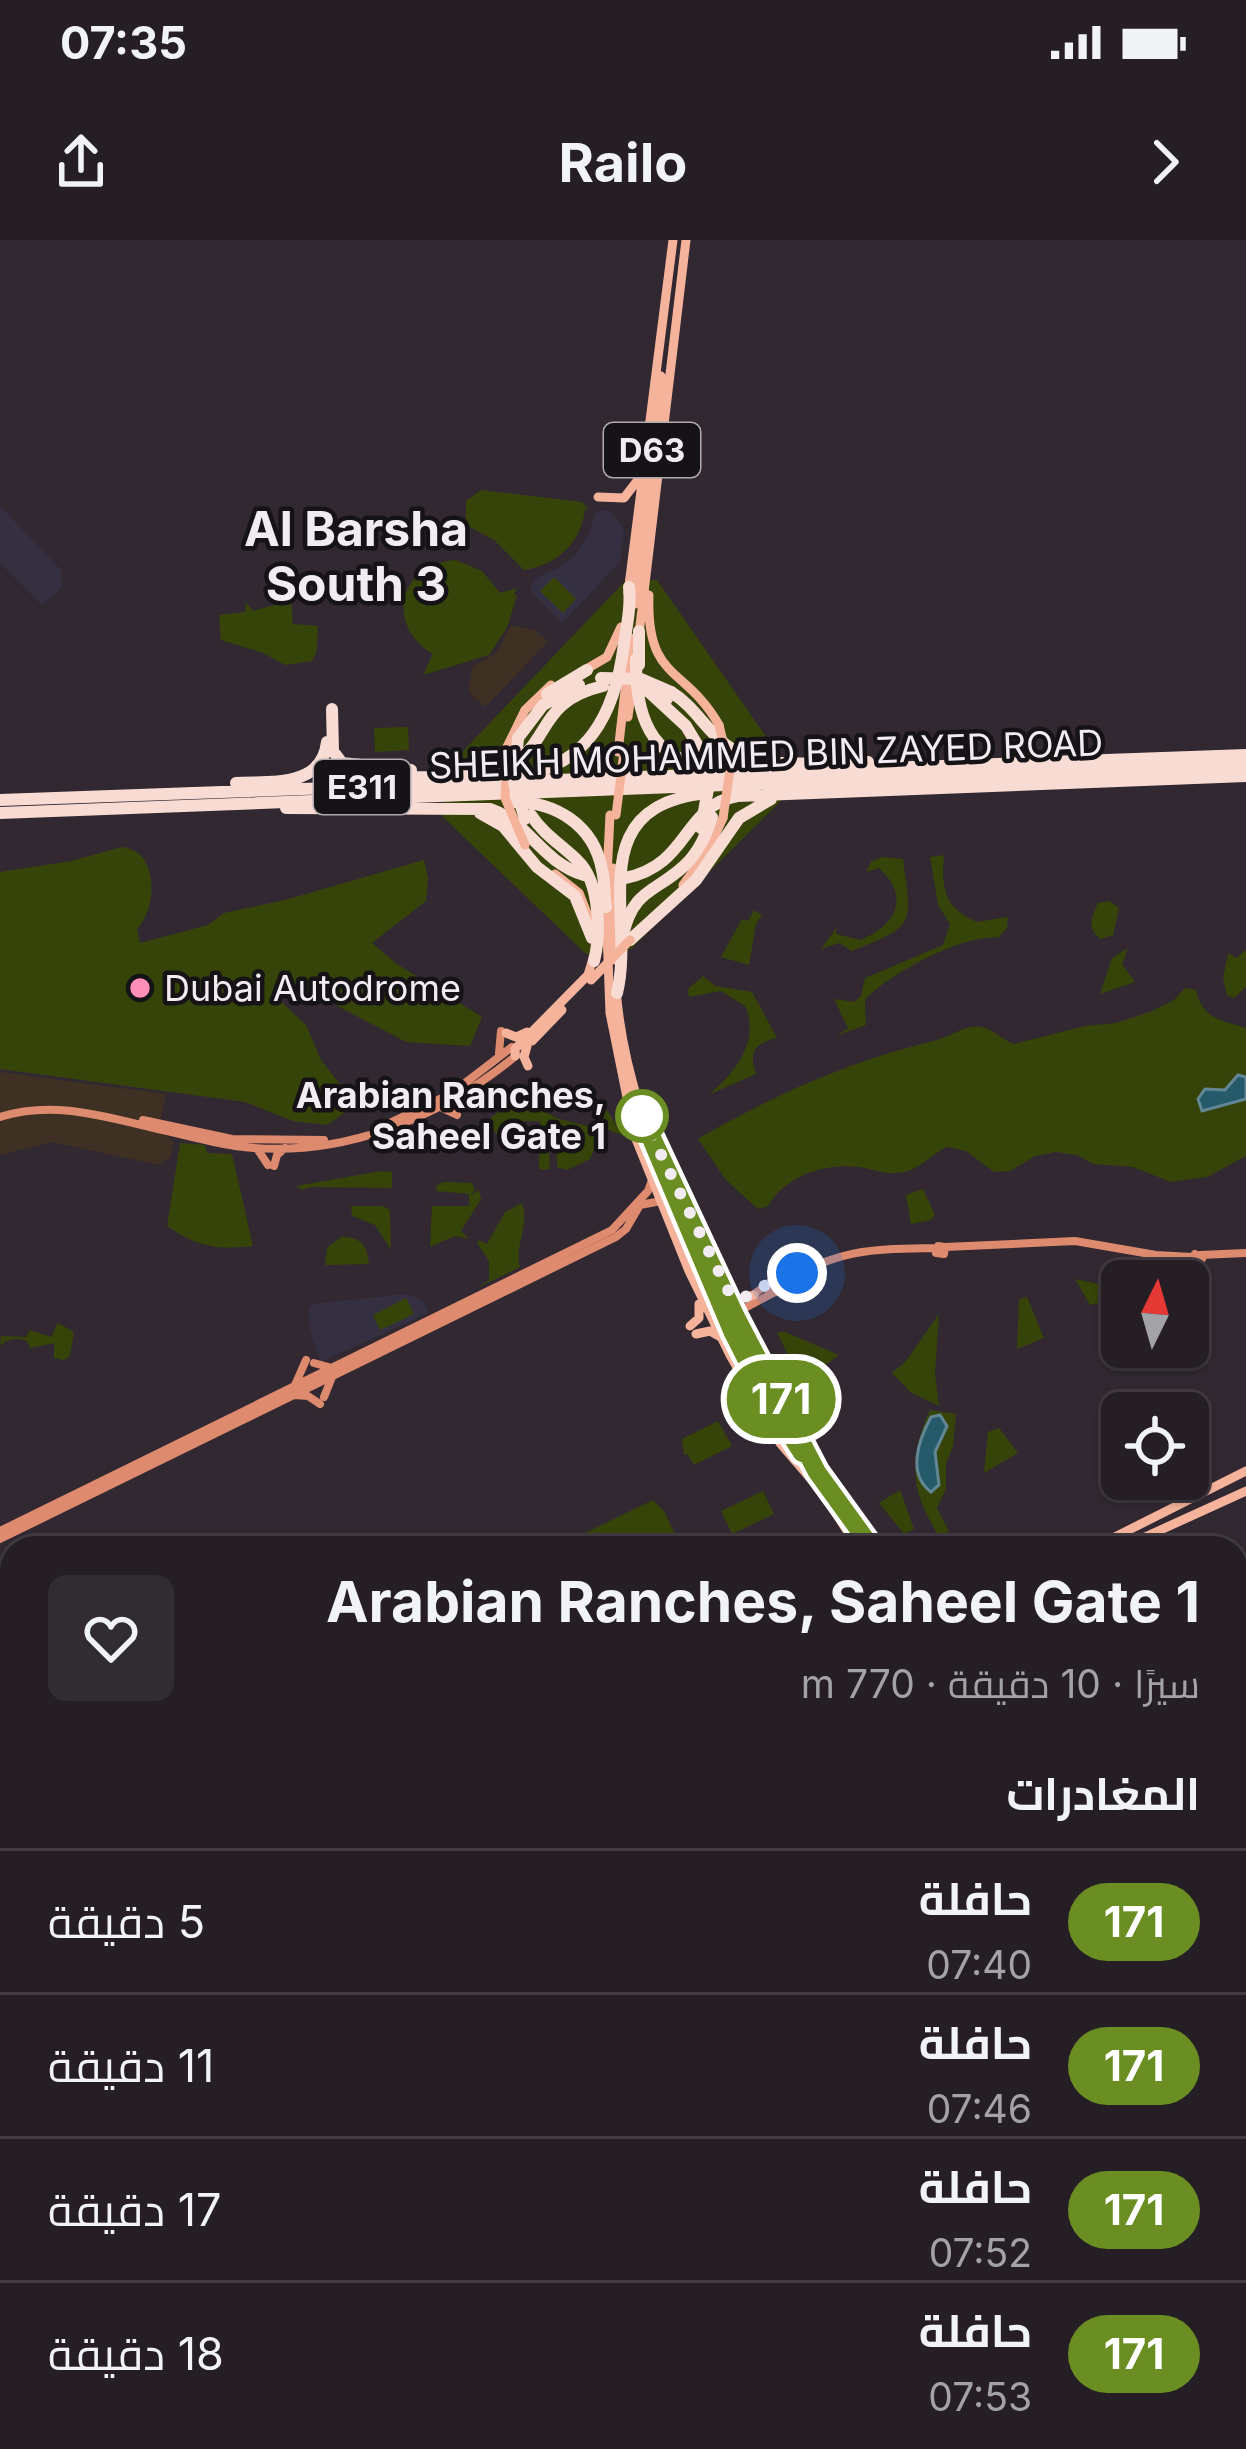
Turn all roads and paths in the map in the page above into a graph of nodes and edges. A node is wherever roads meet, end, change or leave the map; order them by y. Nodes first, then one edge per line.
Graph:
1 (679, 240) edge
2 (651, 403) junction
3 (641, 470) junction
4 (646, 496) junction
5 (598, 497) dead end
6 (646, 567) junction
7 (629, 587) junction
8 (639, 631) junction
9 (635, 659) junction
10 (587, 670) joint
11 (602, 682) junction
12 (669, 695) junction
13 (332, 709) dead end
14 (517, 742) junction
15 (704, 749) junction
16 (621, 752) junction
17 (1246, 755) edge
18 (795, 762) junction
19 (1246, 765) edge
20 (923, 766) junction
21 (382, 768) junction
22 (1161, 769) junction
23 (478, 773) junction
24 (1246, 776) edge
25 (782, 784) junction
26 (426, 785) junction
27 (1020, 785) junction
28 (318, 788) junction
29 (818, 792) junction
30 (145, 795) junction
31 (0, 800) edge
32 (213, 805) junction
33 (319, 808) junction
34 (413, 809) junction
35 (0, 813) edge
36 (613, 815) junction
37 (710, 825) junction
38 (526, 827) junction
39 (559, 847) junction
40 (580, 877) dead end
41 (661, 906) joint
42 (606, 907) junction
43 (592, 938) junction
44 (630, 940) junction
45 (620, 954) junction
46 (594, 961) junction
47 (607, 974) junction
48 (616, 993) junction
49 (532, 1031) junction
50 (503, 1032) joint
51 (527, 1046) junction
52 (515, 1052) junction
53 (493, 1067) junction
54 (527, 1067) joint
55 (466, 1090) junction
56 (432, 1105) junction
57 (634, 1108) junction
58 (0, 1114) edge
59 (402, 1119) junction
60 (131, 1120) junction
61 (250, 1148) junction
62 (285, 1148) junction
63 (661, 1152) junction
64 (675, 1167) junction
65 (652, 1178) junction
66 (645, 1198) junction
67 (662, 1202) junction
68 (1246, 1255) edge
69 (712, 1277) junction
70 (774, 1286) junction
71 (700, 1293) junction
72 (754, 1295) junction
73 (725, 1315) junction
74 (723, 1340) junction
75 (748, 1358) junction
76 (334, 1371) junction
77 (292, 1392) junction
78 (782, 1431) junction
79 (1246, 1473) edge
80 (814, 1475) junction
81 (1246, 1492) edge
82 (0, 1535) edge
83 (851, 1536) edge
84 (863, 1536) edge
85 (864, 1536) edge
86 (1117, 1536) edge
87 (1148, 1536) edge

1 - 2 main road, D63
1 - 4 main road, D63
1 - 6 main road, D63
2 - 3 main road, D63
2 - 4 main road
3 - 5 main road
3 - 7 main road, D63
4 - 16 main road, D63
6 - 8 main road, D63
6 - 37 main road, bridge
7 - 10 main road
7 - 26 highway
8 - 9 main road, D63
8 - 15 highway
9 - 16 main road, D63
9 - 18 highway
10 - 14 highway
11 - 12 highway, bridge
11 - 12 highway, bridge
11 - 14 highway
11 - 23 highway
12 - 15 highway
12 - 18 highway
13 - 21 highway
14 - 38 highway, bridge
14 - 38 main road, bridge
15 - 37 highway, bridge
16 - 36 main road, D63, bridge
17 - 20 highway, SHEIKH MOHAMMED BIN ZAYED ROAD / E311
18 - 20 highway
19 - 22 highway, SHEIKH MOHAMMED BIN ZAYED ROAD / E311
20 - 26 highway, SHEIKH MOHAMMED BIN ZAYED ROAD / E311
21 - 23 highway
21 - 30 highway
22 - 25 highway, SHEIKH MOHAMMED BIN ZAYED ROAD / E311
22 - 27 highway
23 - 28 highway
24 - 27 highway
25 - 32 highway, SHEIKH MOHAMMED BIN ZAYED ROAD / E311
25 - 45 highway
26 - 28 highway, SHEIKH MOHAMMED BIN ZAYED ROAD / E311
27 - 29 highway
28 - 30 highway, SHEIKH MOHAMMED BIN ZAYED ROAD / E311
29 - 37 highway
29 - 44 highway
30 - 31 highway, SHEIKH MOHAMMED BIN ZAYED ROAD / E311
32 - 33 highway
32 - 35 highway, SHEIKH MOHAMMED BIN ZAYED ROAD / E311
33 - 34 highway
33 - 42 highway
34 - 38 highway
34 - 43 highway
36 - 42 main road, D63
36 - 48 main road, D63
37 - 41 highway
37 - 45 highway
38 - 39 highway
38 - 40 highway
38 - 43 main road
39 - 46 highway
39 - 47 highway
41 - 44 main road
42 - 47 main road, D63
43 - 46 main road
44 - 51 main road, bridge
45 - 48 highway
46 - 49 main road
47 - 57 main road, D63
48 - 57 main road, D63
49 - 50 main road
49 - 52 main road
50 - 53 main road
51 - 52 main road
51 - 54 main road
52 - 53 main road
53 - 54 main road
53 - 55 main road
53 - 56 main road
55 - 56 main road
55 - 56 main road
56 - 59 main road
57 - 63 main road, D63
57 - 65 main road, D63
57 - 69 main road, D63
58 - 60 main road
59 - 60 main road
59 - 62 main road
60 - 61 main road
61 - 62 main road
61 - 62 main road
63 - 64 main road, D63
63 - 64 main road
64 - 69 main road, D63
65 - 66 main road
65 - 67 main road, D63
66 - 67 main road
66 - 76 main road
67 - 71 main road, D63
68 - 70 main road
69 - 71 main road
69 - 72 main road
69 - 73 main road, D63
69 - 75 main road, D63, bridge
70 - 72 main road
70 - 73 main road
71 - 73 main road, D63
71 - 74 main road
72 - 73 main road
73 - 74 main road, D63
73 - 75 main road
73 - 75 main road, D63
74 - 80 main road, D63
75 - 78 main road, D63
75 - 80 main road, D63
76 - 77 main road
76 - 77 main road
76 - 77 main road
77 - 82 main road
78 - 80 main road
78 - 84 main road, D63
79 - 86 main road
80 - 83 main road, D63
80 - 85 main road, D63
81 - 87 main road

